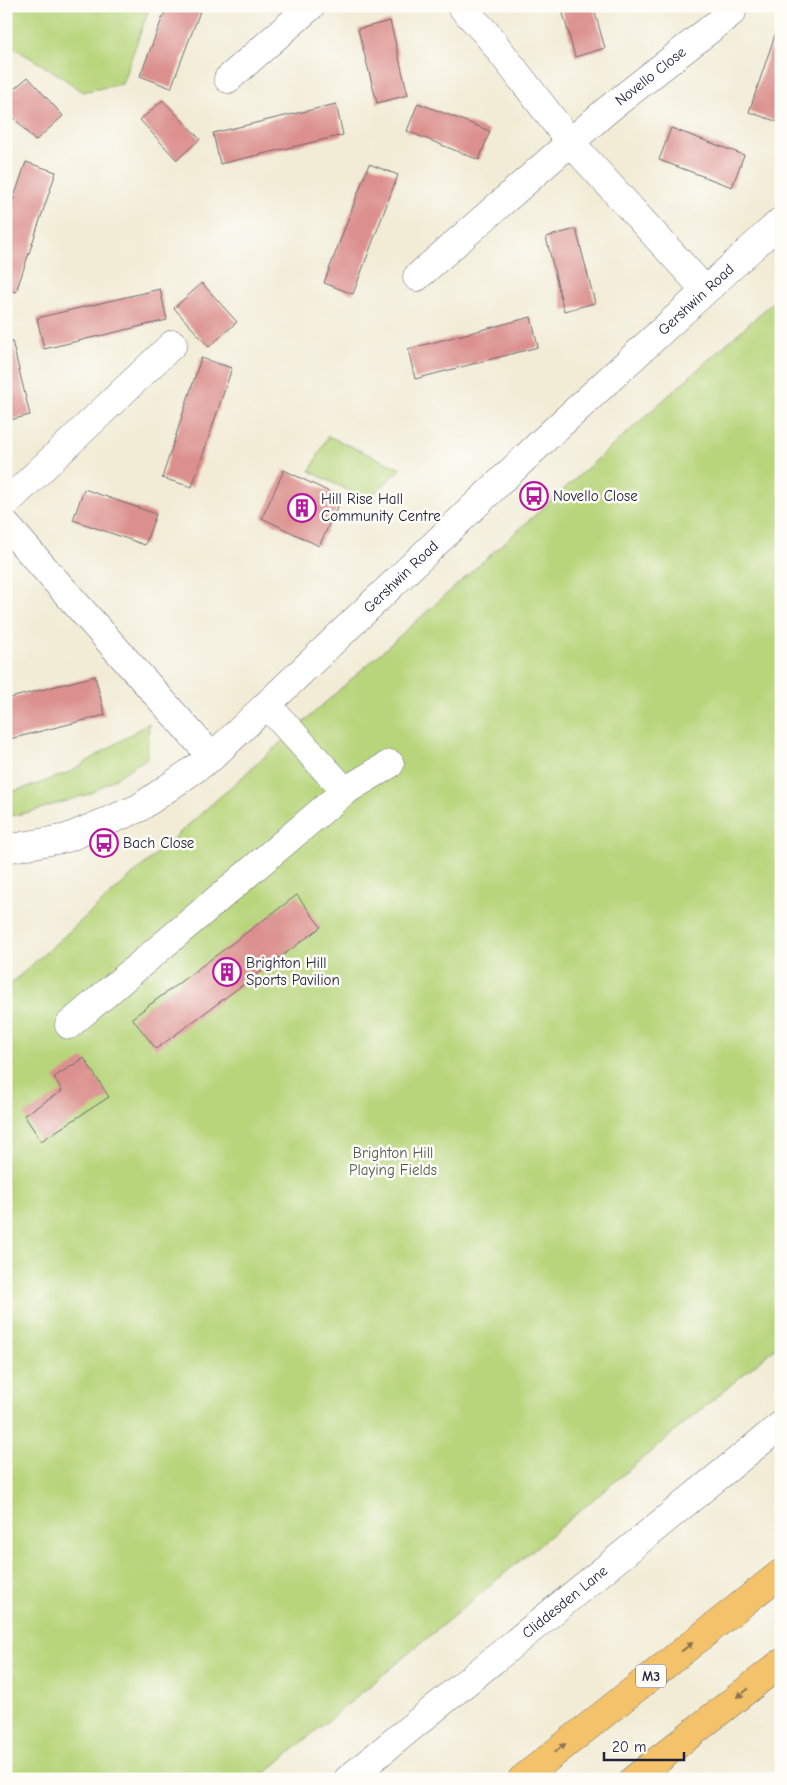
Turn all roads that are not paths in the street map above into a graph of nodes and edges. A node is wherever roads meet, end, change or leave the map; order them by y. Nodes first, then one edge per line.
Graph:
1 (311, 6) edge
2 (461, 6) edge
3 (732, 12) dead end
4 (228, 79) dead end
5 (571, 143) junction
6 (781, 221) edge
7 (417, 277) dead end
8 (705, 290) junction
9 (173, 344) dead end
10 (6, 503) edge
11 (6, 525) edge
12 (267, 705) junction
13 (212, 756) junction
14 (390, 764) dead end
15 (345, 791) junction
16 (6, 850) edge
17 (69, 1025) dead end
18 (781, 1425) edge
19 (781, 1573) edge
20 (781, 1663) edge
21 (348, 1779) edge
22 (522, 1779) edge
23 (634, 1779) edge

1 - 4 street
2 - 5 street
3 - 5 street, Novello Close
5 - 7 street, Novello Close
5 - 8 street
6 - 8 street, Gershwin Road
8 - 12 street, Gershwin Road
9 - 10 street
11 - 13 street
12 - 13 street, Gershwin Road
12 - 15 street
13 - 16 street, Gershwin Road
14 - 15 street
15 - 17 street
18 - 21 street, Cliddesden Lane
22 -> 19 highway, M3
20 -> 23 highway

